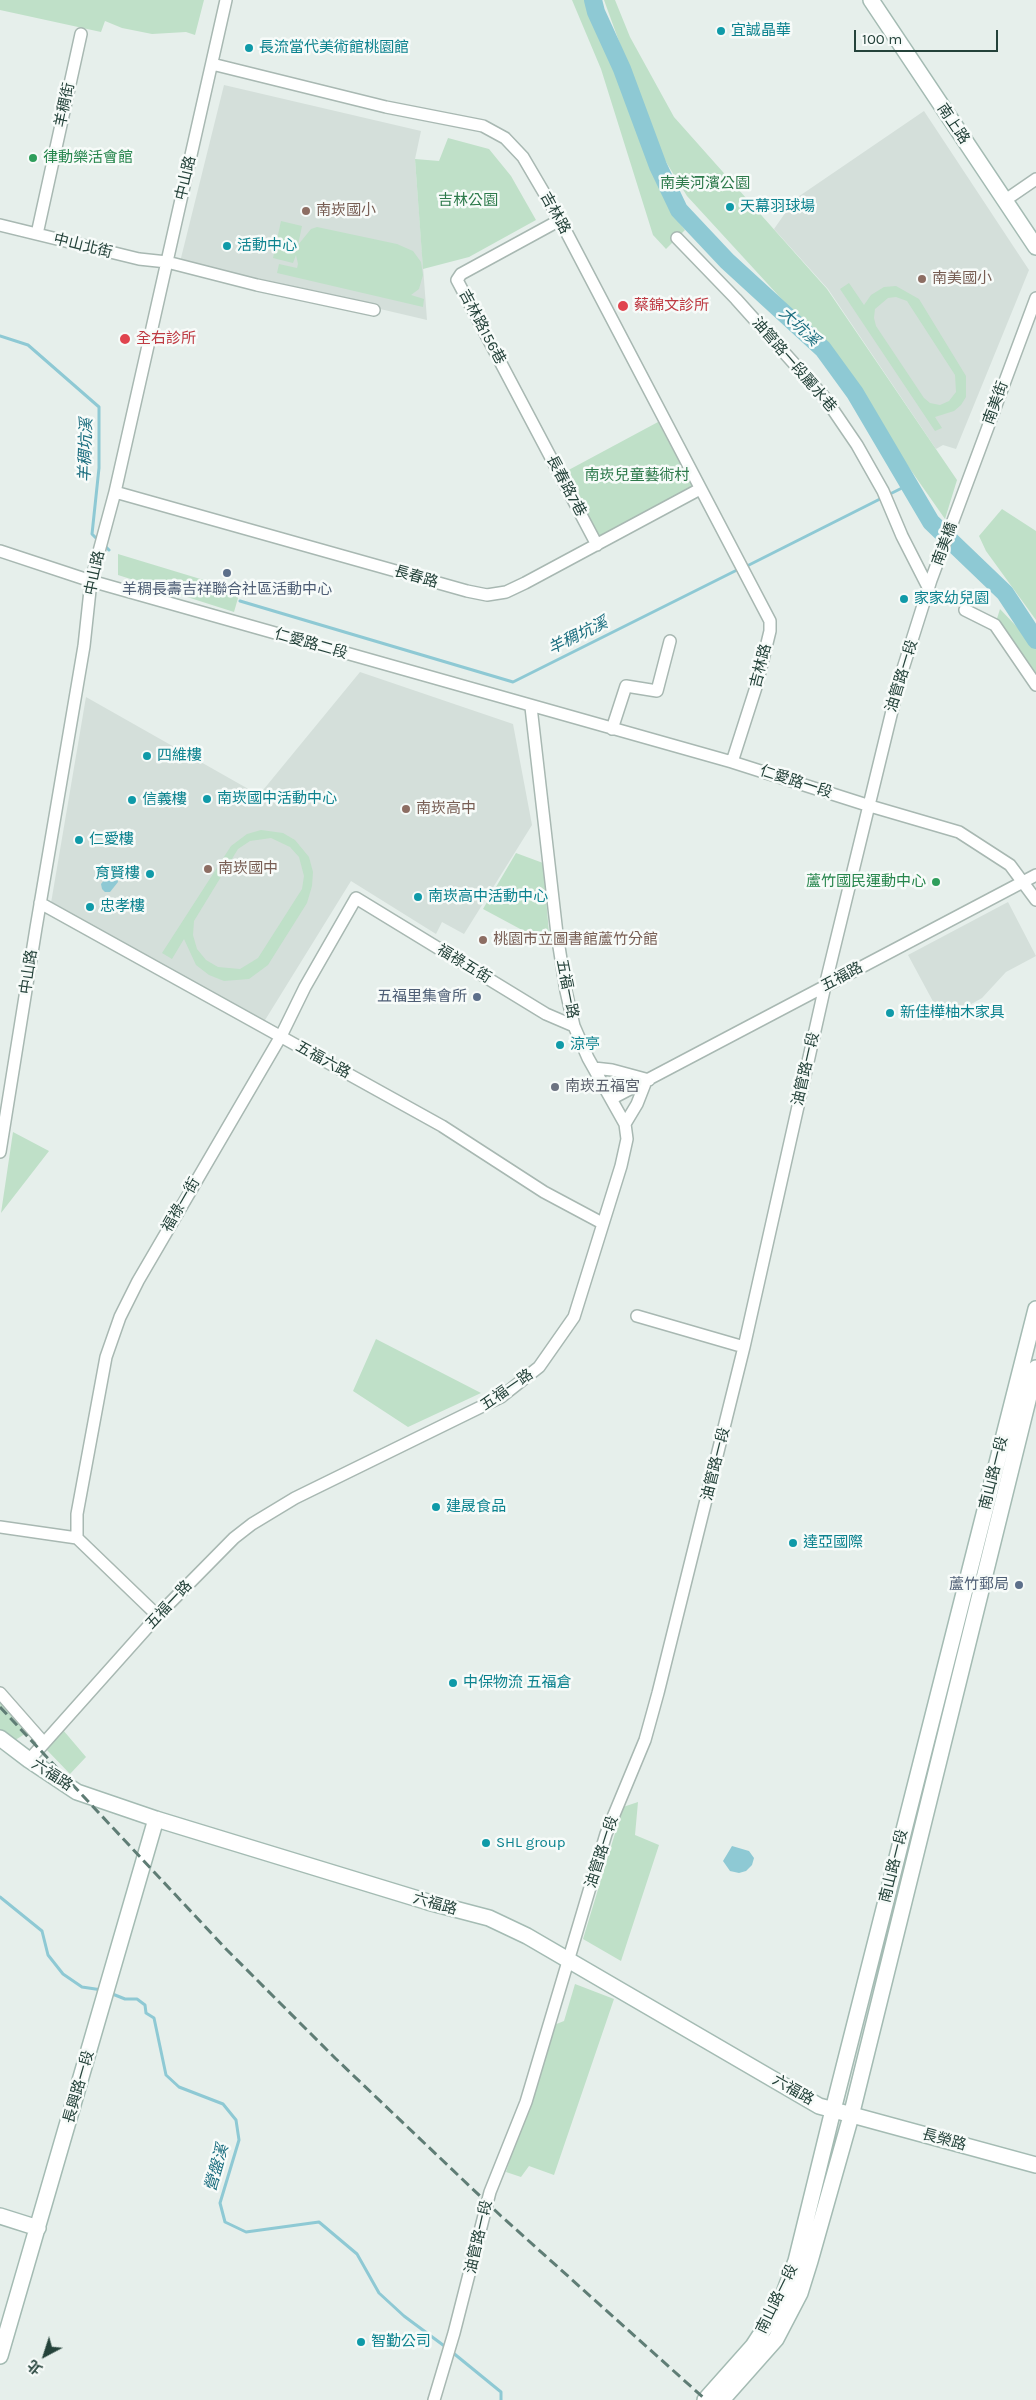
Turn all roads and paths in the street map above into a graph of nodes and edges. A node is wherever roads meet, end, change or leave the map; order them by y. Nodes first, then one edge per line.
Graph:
1 (226, 0) edge
2 (871, 0) edge
3 (81, 34) dead end
4 (212, 64) junction
5 (1036, 179) edge
6 (1004, 201) junction
7 (560, 220) junction
8 (0, 225) edge
9 (37, 234) junction
10 (677, 238) dead end
11 (1036, 246) edge
12 (167, 262) junction
13 (1036, 298) edge
14 (374, 310) dead end
15 (535, 427) joint
16 (700, 489) junction
17 (115, 492) junction
18 (958, 508) joint
19 (597, 545) junction
20 (0, 551) edge
21 (91, 581) junction
22 (930, 585) junction
23 (965, 610) dead end
24 (670, 641) dead end
25 (1036, 685) edge
26 (531, 707) junction
27 (612, 729) junction
28 (732, 762) junction
29 (870, 806) junction
30 (1036, 875) edge
31 (1024, 882) junction
32 (356, 898) joint
33 (1036, 900) edge
34 (40, 903) junction
35 (825, 986) junction
36 (574, 1026) junction
37 (281, 1036) junction
38 (594, 1068) junction
39 (647, 1080) junction
40 (611, 1099) junction
41 (625, 1124) junction
42 (0, 1152) edge
43 (602, 1223) junction
44 (1036, 1309) edge
45 (637, 1316) dead end
46 (744, 1347) junction
47 (1036, 1368) edge
48 (1028, 1386) edge
49 (0, 1526) edge
50 (77, 1538) junction
51 (962, 1601) junction
52 (977, 1604) junction
53 (158, 1616) junction
54 (0, 1693) edge
55 (0, 1738) edge
56 (44, 1742) junction
57 (29, 1760) junction
58 (156, 1819) junction
59 (568, 1961) junction
60 (832, 2110) junction
61 (851, 2116) junction
62 (1036, 2165) edge
63 (0, 2216) edge
64 (38, 2228) junction
65 (0, 2356) edge
66 (434, 2400) edge
67 (705, 2400) edge
68 (722, 2400) edge

1 - 4 street, 中山路
2 - 6 street, 南上路
3 - 9 street, 羊稠街
4 - 7 street, 吉林路
4 - 12 street, 中山路
5 - 6 street
6 - 11 street, 南上路
7 - 15 street, 吉林路156巷
7 - 16 street, 吉林路
8 - 9 street, 中山北街
9 - 12 street, 中山北街
10 - 22 street, 油管路一段麗水巷
12 - 14 street, 中山北街
12 - 17 street, 中山路
13 - 18 street, 南美街
15 - 19 street, 長春路7巷
16 - 19 street, 長春路
16 - 28 street, 吉林路
17 - 19 street, 長春路
17 - 21 street, 中山路
18 - 22 street, 南美橋
20 - 21 street, 仁愛路二段
21 - 26 street, 仁愛路二段
21 - 34 street, 中山路
22 - 29 street, 油管路一段
23 - 25 street
24 - 27 street
26 - 27 street, 仁愛路一段
26 - 36 street, 五福一路
27 - 28 street, 仁愛路一段
28 - 29 street, 仁愛路一段
29 - 31 street, 仁愛路一段
29 - 35 street, 油管路一段
30 - 31 street, 五福路
31 - 33 street, 仁愛路一段
31 - 35 street, 五福路
32 - 36 street, 福祿五街
32 - 37 street, 福祿一街
34 - 37 street, 五福六路
34 - 42 street, 中山路
35 - 39 street, 五福路
35 - 46 street, 油管路一段
36 - 38 street, 五福一路
37 - 43 street, 五福六路
37 - 50 street, 福祿一街
38 - 39 street
38 - 40 street, 五福一路
39 - 40 street, 五福路
39 - 41 street
40 - 41 street, 五福一路
41 - 43 street, 五福一路
43 - 53 street, 五福一路
44 - 48 street, 南山路一段
45 - 46 street
46 - 59 street, 油管路一段
47 - 48 street, 南山路一段
48 - 51 street, 南山路一段
48 - 52 street, 南山路一段
49 - 50 street
50 - 53 street
51 - 52 street
51 - 60 street, 南山路一段
52 - 61 street, 南山路一段
53 - 56 street, 五福一路
54 - 56 street
55 - 57 street, 六福路
56 - 57 street, 五福一路
57 - 58 street, 六福路
58 - 59 street, 六福路
58 - 64 street, 長興路一段
59 - 60 street, 六福路
59 - 66 street, 油管路一段
60 - 61 street, 六福路
60 - 67 street, 南山路一段
61 - 62 street, 長榮路
61 - 68 street, 南山路一段
63 - 64 street
64 - 65 street, 長興路一段

